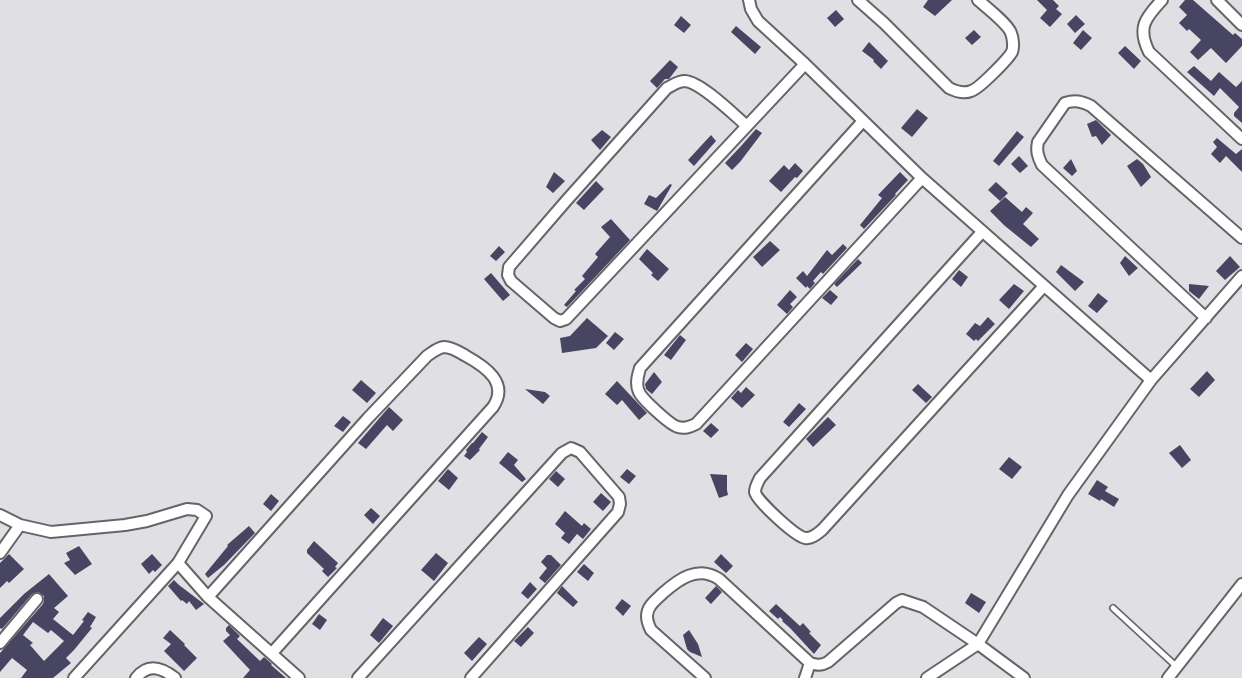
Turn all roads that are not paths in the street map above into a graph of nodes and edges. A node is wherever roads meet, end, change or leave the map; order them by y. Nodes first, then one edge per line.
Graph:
1 (749, 0) edge
2 (858, 0) edge
3 (978, 0) edge
4 (1162, 0) edge
5 (1217, 0) edge
6 (1242, 25) edge
7 (805, 64) junction
8 (864, 121) junction
9 (747, 126) junction
10 (1242, 139) edge
11 (922, 178) junction
12 (982, 232) junction
13 (1242, 238) edge
14 (1242, 276) edge
15 (1044, 286) junction
16 (1206, 318) junction
17 (1151, 380) junction
18 (0, 515) edge
19 (20, 525) junction
20 (0, 553) edge
21 (178, 563) junction
22 (1242, 584) edge
23 (208, 597) junction
24 (37, 598) dead end
25 (1113, 608) dead end
26 (0, 643) edge
27 (978, 644) junction
28 (272, 653) junction
29 (810, 663) junction
30 (1177, 667) junction
31 (74, 678) edge
32 (136, 678) edge
33 (175, 678) edge
34 (299, 678) edge
35 (358, 678) edge
36 (471, 678) edge
37 (705, 678) edge
38 (805, 678) edge
39 (927, 678) edge
40 (1024, 678) edge
41 (1168, 678) edge

1 - 7 street
2 - 3 street
4 - 10 street
5 - 6 street
7 - 8 street
7 - 9 street
8 - 11 street
8 - 11 street
9 - 9 street
11 - 12 street
12 - 15 street
12 - 15 street
13 - 16 street
14 - 16 street
15 - 17 street
16 - 17 street
17 - 27 street
18 - 19 street
19 - 20 street
19 - 21 street
21 - 23 street
21 - 31 street
22 - 30 street
23 - 28 street
23 - 28 street
24 - 26 street
25 - 30 lane
27 - 29 street
27 - 39 street
27 - 40 street
28 - 34 street
29 - 37 street
29 - 38 street
30 - 41 street
32 - 33 street
35 - 36 street

